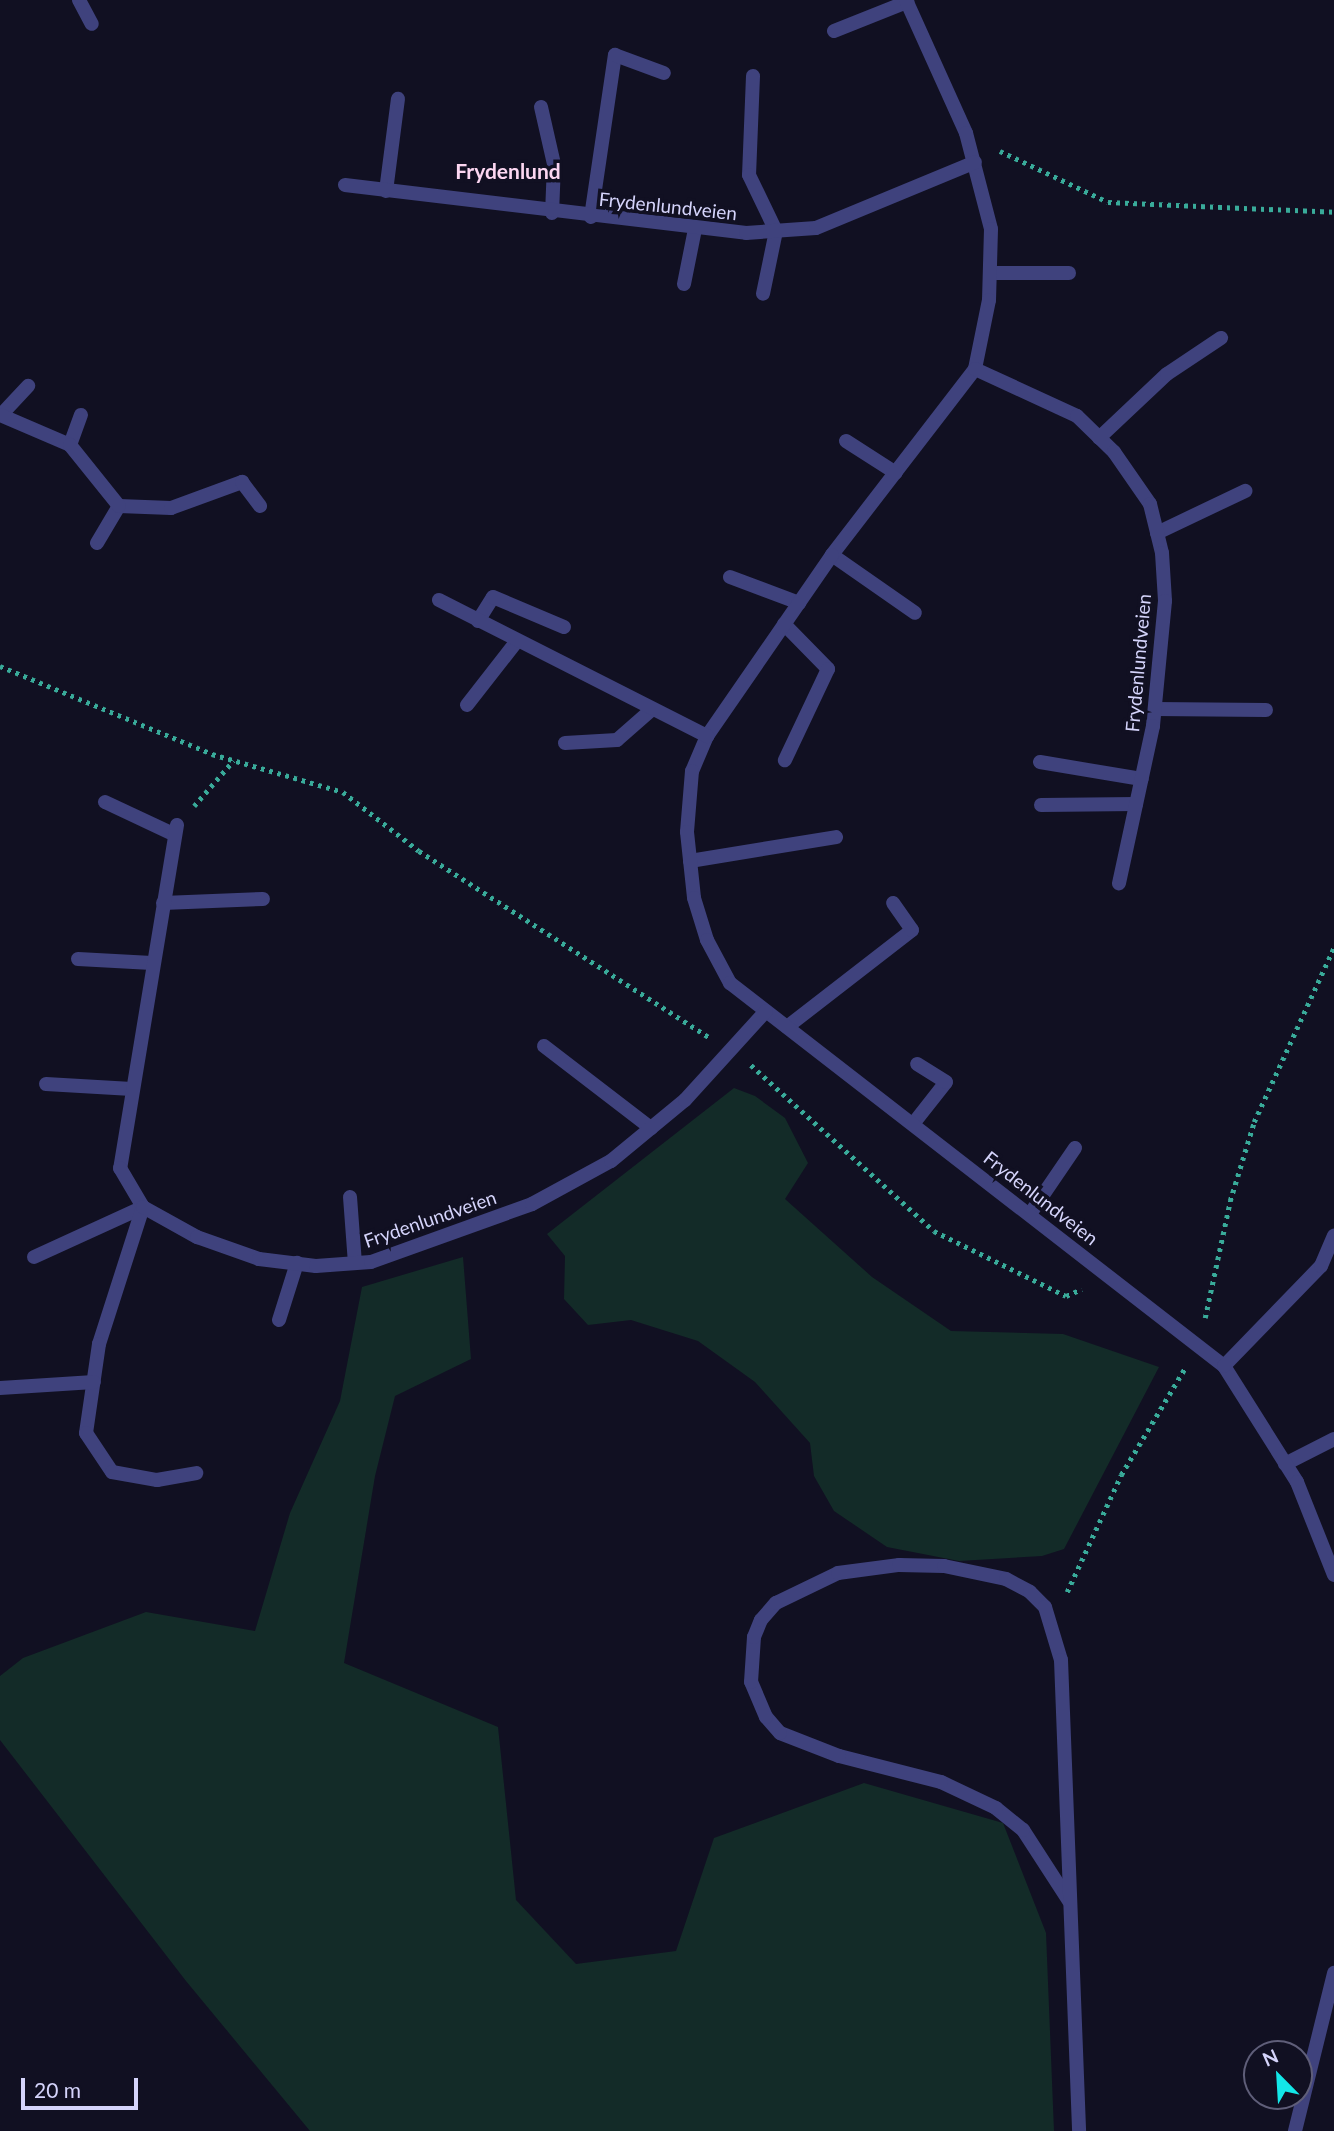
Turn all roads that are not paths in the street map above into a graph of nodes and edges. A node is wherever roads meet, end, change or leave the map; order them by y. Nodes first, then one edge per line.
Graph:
1 (79, 0) edge
2 (906, 1) edge
3 (92, 24) dead end
4 (834, 31) dead end
5 (664, 74) dead end
6 (753, 76) dead end
7 (398, 99) dead end
8 (541, 107) dead end
9 (975, 162) junction
10 (345, 186) dead end
11 (386, 191) junction
12 (552, 213) junction
13 (591, 217) junction
14 (695, 229) junction
15 (776, 231) junction
16 (1069, 272) dead end
17 (990, 273) junction
18 (684, 284) dead end
19 (763, 294) dead end
20 (1221, 338) dead end
21 (975, 369) junction
22 (28, 386) dead end
23 (0, 415) edge
24 (80, 415) dead end
25 (1099, 438) junction
26 (846, 441) dead end
27 (70, 445) junction
28 (895, 473) junction
29 (1245, 491) dead end
30 (120, 506) junction
31 (260, 506) dead end
32 (1157, 533) junction
33 (97, 543) dead end
34 (832, 555) junction
35 (730, 577) dead end
36 (439, 600) dead end
37 (799, 603) junction
38 (915, 613) dead end
39 (478, 621) junction
40 (784, 624) junction
41 (564, 627) dead end
42 (517, 641) junction
43 (467, 705) dead end
44 (1155, 709) junction
45 (1266, 710) dead end
46 (650, 711) junction
47 (707, 736) junction
48 (565, 743) dead end
49 (785, 760) dead end
50 (1040, 762) dead end
51 (1142, 779) junction
52 (105, 802) dead end
53 (1136, 804) junction
54 (1041, 805) dead end
55 (836, 837) dead end
56 (690, 862) junction
57 (1119, 883) dead end
58 (263, 899) dead end
59 (163, 903) junction
60 (893, 904) dead end
61 (78, 959) dead end
62 (152, 963) junction
63 (766, 1011) junction
64 (787, 1027) junction
65 (544, 1046) dead end
66 (917, 1064) dead end
67 (46, 1084) dead end
68 (132, 1088) junction
69 (913, 1124) junction
70 (652, 1128) junction
71 (1075, 1147) dead end
72 (350, 1197) dead end
73 (143, 1207) junction
74 (1030, 1214) junction
75 (1334, 1237) edge
76 (34, 1257) dead end
77 (297, 1263) junction
78 (355, 1263) junction
79 (279, 1320) dead end
80 (1224, 1366) junction
81 (93, 1382) junction
82 (0, 1388) edge
83 (1334, 1439) edge
84 (1285, 1464) junction
85 (196, 1473) dead end
86 (1334, 1575) edge
87 (1069, 1901) junction
88 (1334, 1973) edge
89 (1079, 2131) edge
90 (1295, 2131) edge

1 - 3 street
2 - 4 street
2 - 9 street, Frydenlundveien
5 - 13 street
6 - 15 street
7 - 11 street
8 - 12 street
9 - 15 street, Frydenlundveien
9 - 17 street, Frydenlundveien
10 - 11 street, Frydenlundveien
11 - 12 street, Frydenlundveien
12 - 13 street, Frydenlundveien
13 - 14 street, Frydenlundveien
14 - 15 street, Frydenlundveien
14 - 18 street
15 - 19 street
16 - 17 street
17 - 21 street, Frydenlundveien
20 - 25 street
21 - 25 street, Frydenlundveien
21 - 28 street, Frydenlundveien
22 - 23 street
23 - 27 street
24 - 27 street
25 - 32 street, Frydenlundveien
26 - 28 street
27 - 30 street
28 - 34 street, Frydenlundveien
29 - 32 street
30 - 31 street
30 - 33 street
32 - 44 street, Frydenlundveien
34 - 37 street, Frydenlundveien
34 - 38 street
35 - 37 street
36 - 39 street
37 - 40 street, Frydenlundveien
39 - 41 street
39 - 42 street
40 - 47 street, Frydenlundveien
40 - 49 street
42 - 43 street
42 - 46 street
44 - 45 street
44 - 51 street, Frydenlundveien
46 - 47 street
46 - 48 street
47 - 56 street, Frydenlundveien
50 - 51 street
51 - 53 street, Frydenlundveien
52 - 59 street
53 - 54 street
53 - 57 street, Frydenlundveien
55 - 56 street
56 - 63 street, Frydenlundveien
58 - 59 street
59 - 62 street
60 - 64 street
61 - 62 street
62 - 68 street
63 - 64 street, Frydenlundveien
63 - 70 street, Frydenlundveien
64 - 69 street, Frydenlundveien
65 - 70 street
66 - 69 street
67 - 68 street
68 - 73 street
69 - 74 street, Frydenlundveien
70 - 78 street, Frydenlundveien
71 - 74 street
72 - 78 street
73 - 76 street
73 - 77 street, Frydenlundveien
73 - 81 street
74 - 80 street, Frydenlundveien
75 - 80 street
77 - 78 street, Frydenlundveien
77 - 79 street
80 - 84 street, Frydenlundveien
81 - 82 street
81 - 85 street
83 - 84 street
84 - 86 street, Frydenlundveien
87 - 87 street
87 - 89 street
88 - 90 street

